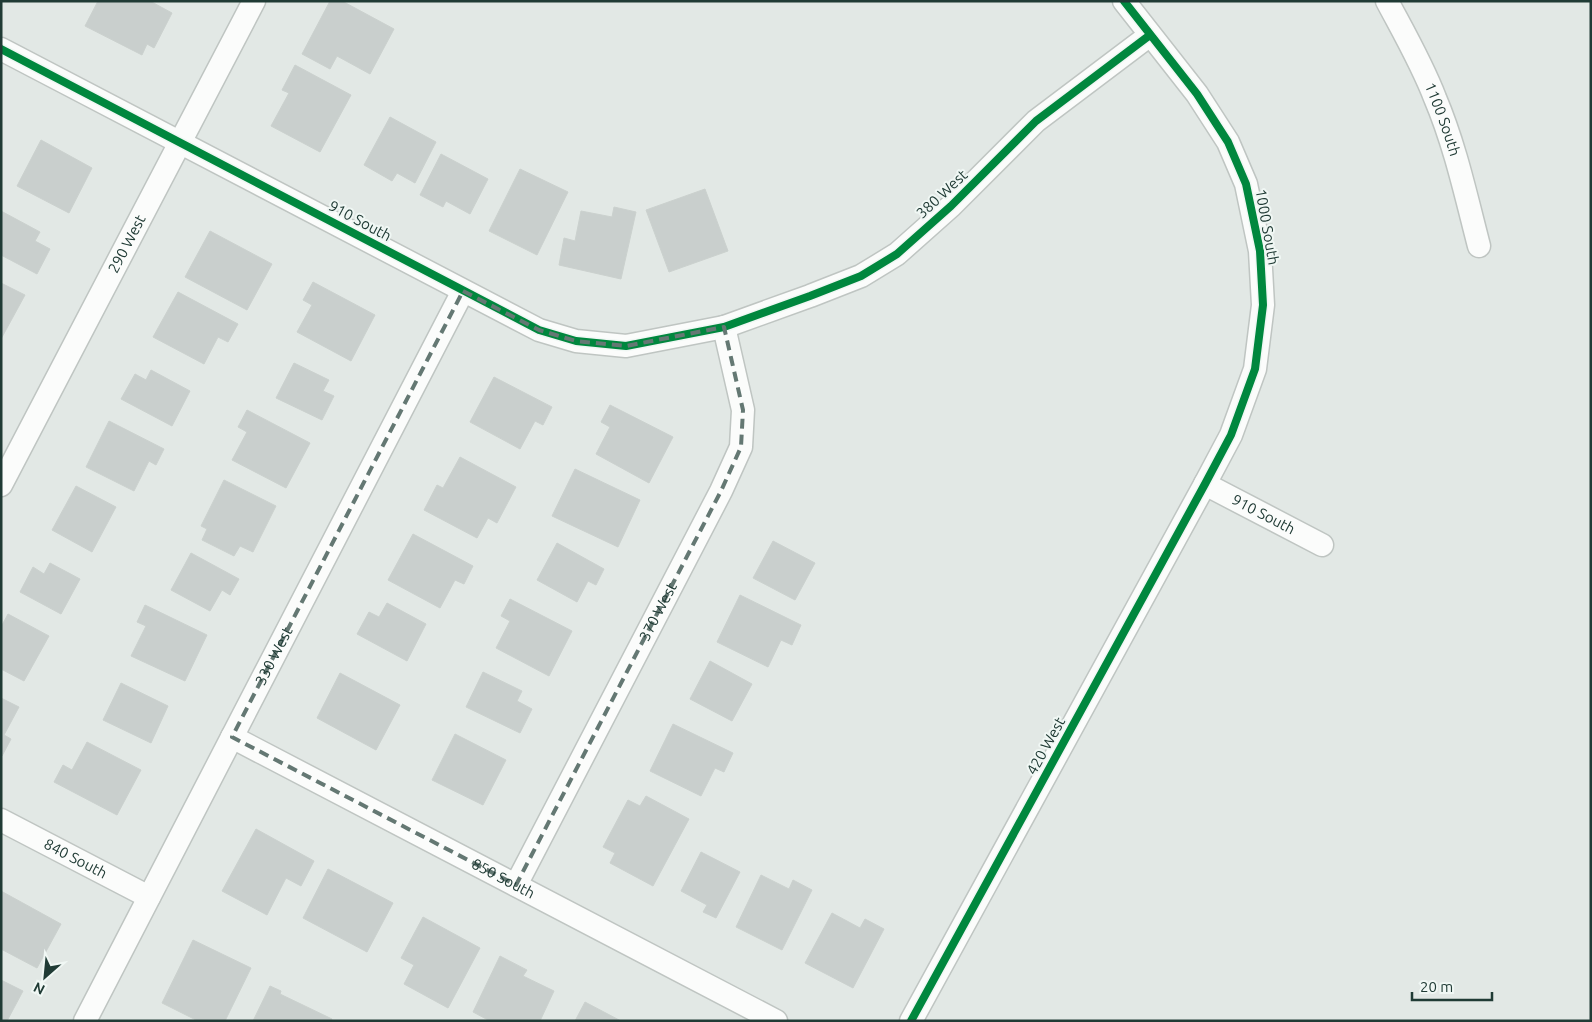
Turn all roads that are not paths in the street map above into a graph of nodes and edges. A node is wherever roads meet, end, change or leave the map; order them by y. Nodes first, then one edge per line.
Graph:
1 (254, 1) edge
2 (1124, 1) edge
3 (1387, 1) edge
4 (1150, 35) junction
5 (1, 49) edge
6 (180, 143) junction
7 (1479, 246) dead end
8 (463, 291) junction
9 (724, 327) junction
10 (1205, 484) junction
11 (1, 485) edge
12 (1322, 545) dead end
13 (232, 737) junction
14 (1, 820) edge
15 (516, 885) junction
16 (149, 897) junction
17 (86, 1021) edge
18 (776, 1021) edge
19 (910, 1021) edge

1 - 6 street, 290 West
2 - 4 street, 1000 South
3 - 7 street, 1100 South
4 - 9 street, 380 West
4 - 10 street, 1000 South
5 - 6 street, 910 South
6 - 8 street, 910 South
6 - 11 street, 290 West
8 - 9 street, 910 South
8 - 13 street, 330 West
9 - 15 street, 370 West
10 - 12 street, 910 South
10 - 19 street, 420 West
13 - 15 street, 850 South
13 - 16 street, 330 West
14 - 16 street, 840 South
15 - 18 street, 850 South
16 - 17 street, 330 West

